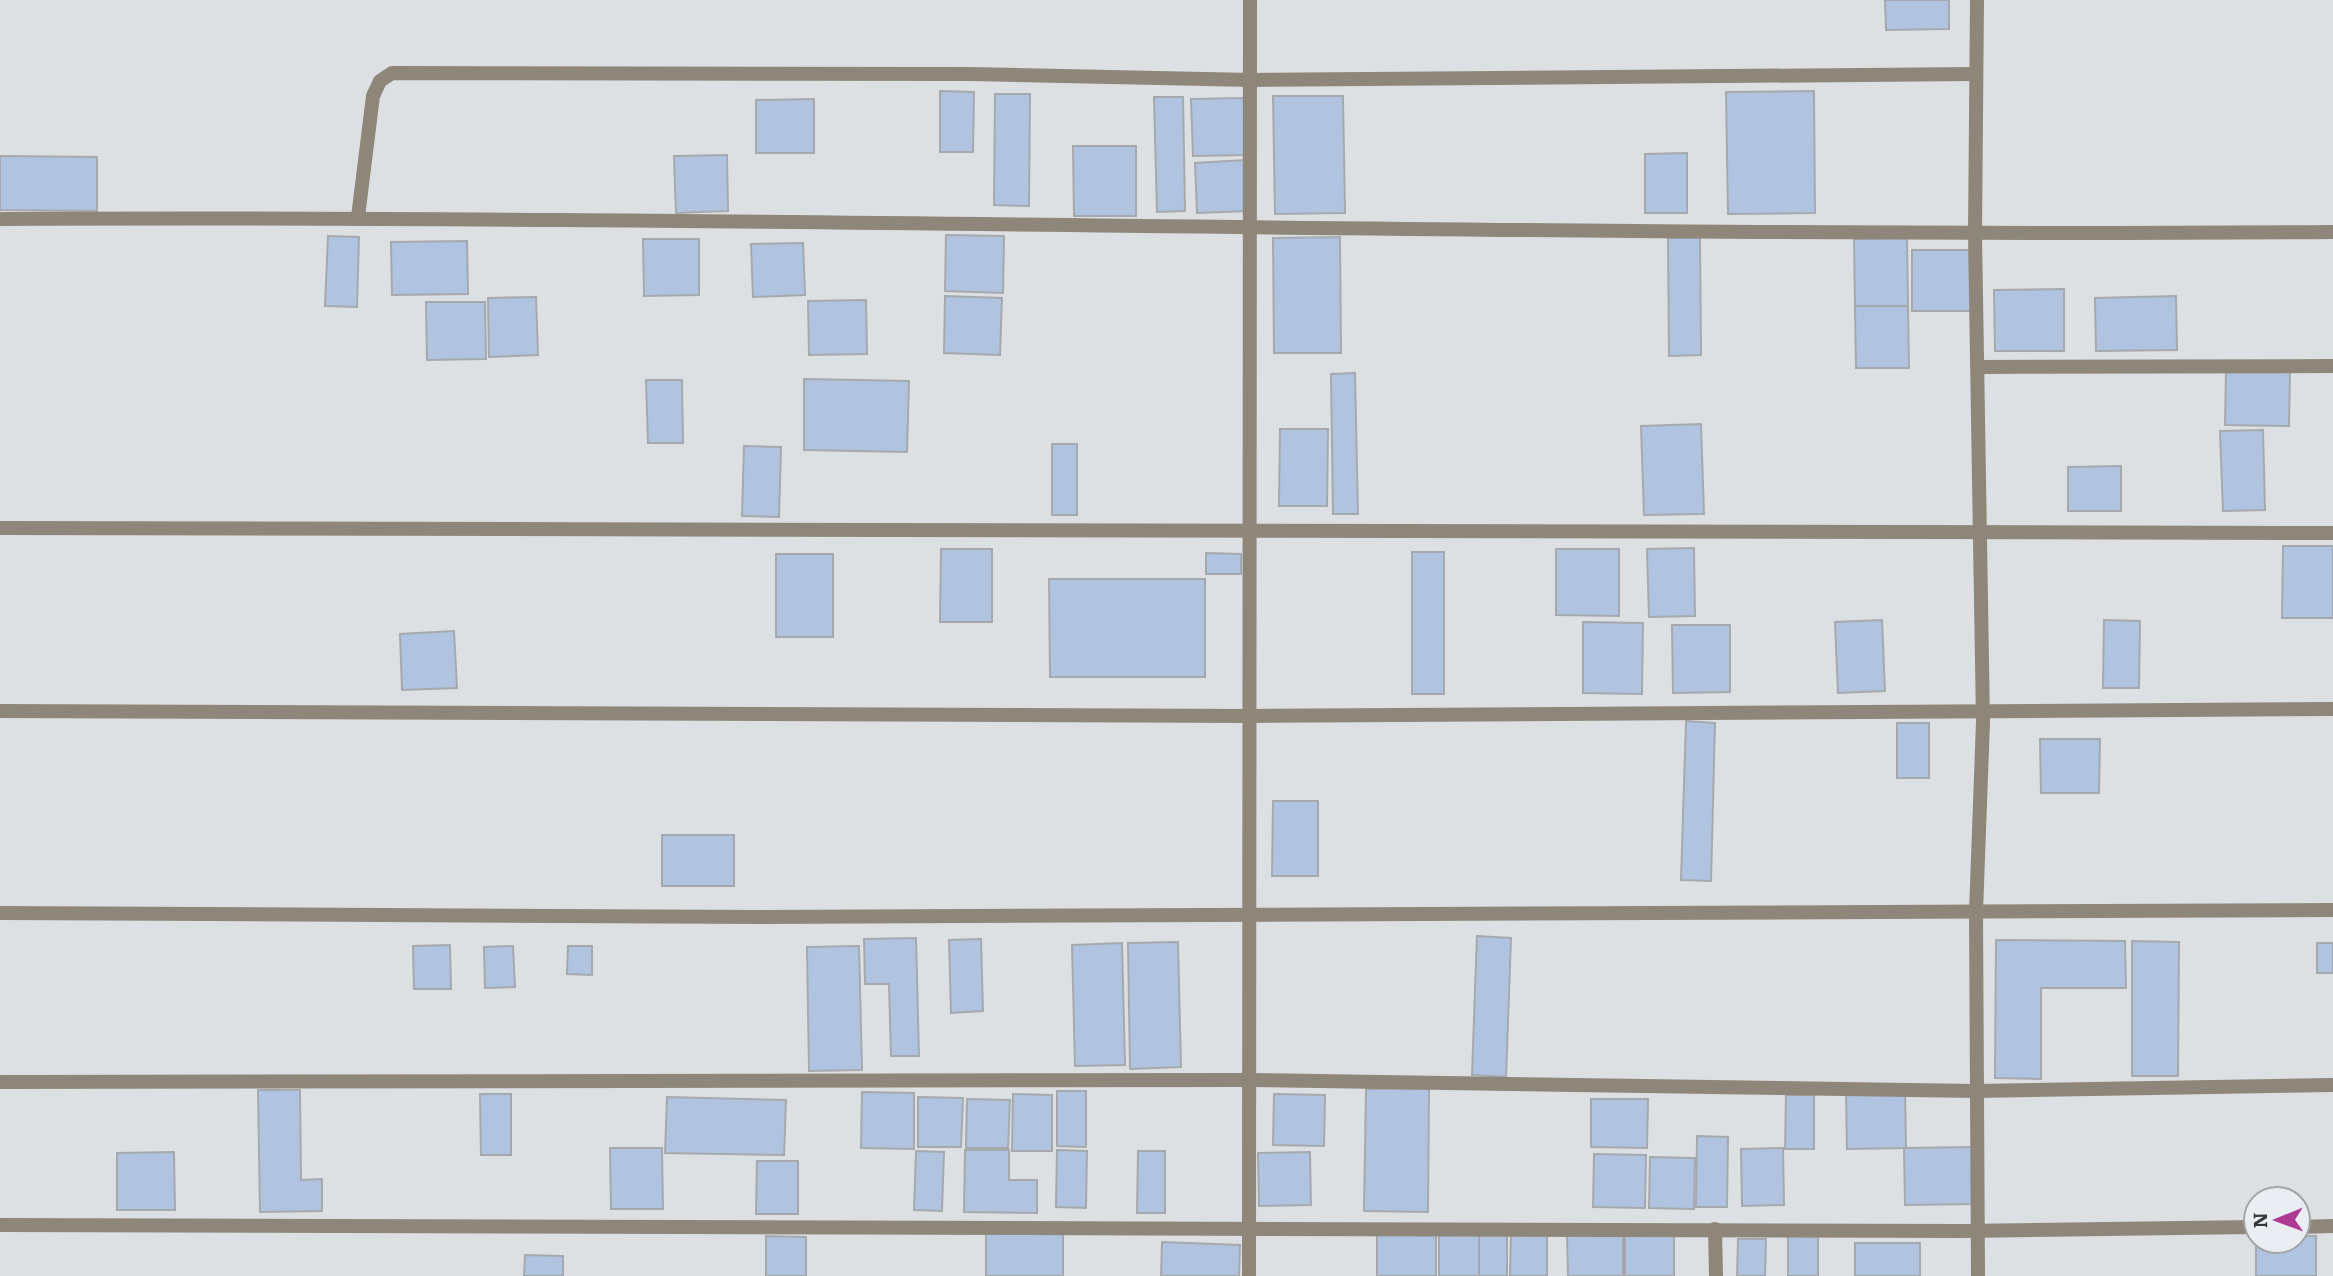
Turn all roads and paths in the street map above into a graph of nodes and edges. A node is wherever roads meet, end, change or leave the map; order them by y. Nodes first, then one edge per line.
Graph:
1 (1250, 0) edge
2 (1977, 0) edge
3 (1975, 74) junction
4 (1252, 80) junction
5 (358, 217) junction
6 (0, 219) edge
7 (1250, 225) junction
8 (2333, 232) edge
9 (1975, 235) junction
10 (2333, 366) edge
11 (1978, 367) junction
12 (0, 528) edge
13 (1250, 529) junction
14 (1981, 533) junction
15 (2333, 533) edge
16 (2333, 709) edge
17 (0, 711) edge
18 (1983, 712) junction
19 (1250, 716) junction
20 (2333, 910) edge
21 (1976, 912) junction
22 (0, 913) edge
23 (1250, 915) junction
24 (1249, 1080) junction
25 (0, 1082) edge
26 (2333, 1085) edge
27 (1975, 1091) junction
28 (0, 1225) edge
29 (2333, 1226) edge
30 (2242, 1227) edge
31 (2312, 1227) edge
32 (1249, 1228) junction
33 (1715, 1229) junction
34 (1977, 1231) junction
35 (1249, 1276) edge
36 (1716, 1276) edge
37 (1978, 1276) edge

1 - 4 street
2 - 3 street
3 - 4 street
3 - 9 street
4 - 5 street
4 - 7 street
5 - 6 street
5 - 7 street
7 - 9 street
7 - 13 street
8 - 9 street
9 - 11 street
10 - 11 street
11 - 14 street
12 - 13 street
13 - 14 street
13 - 19 street
14 - 15 street
14 - 18 street
16 - 18 street
17 - 19 street
18 - 19 street
18 - 21 street
19 - 23 street
20 - 21 street
21 - 23 street
21 - 27 street
22 - 23 street
23 - 24 street
24 - 25 street
24 - 27 street
24 - 32 street
26 - 27 street
27 - 34 street
28 - 32 street
29 - 31 street
30 - 34 street
32 - 33 street
32 - 35 street
33 - 34 street
33 - 36 street
34 - 37 street

